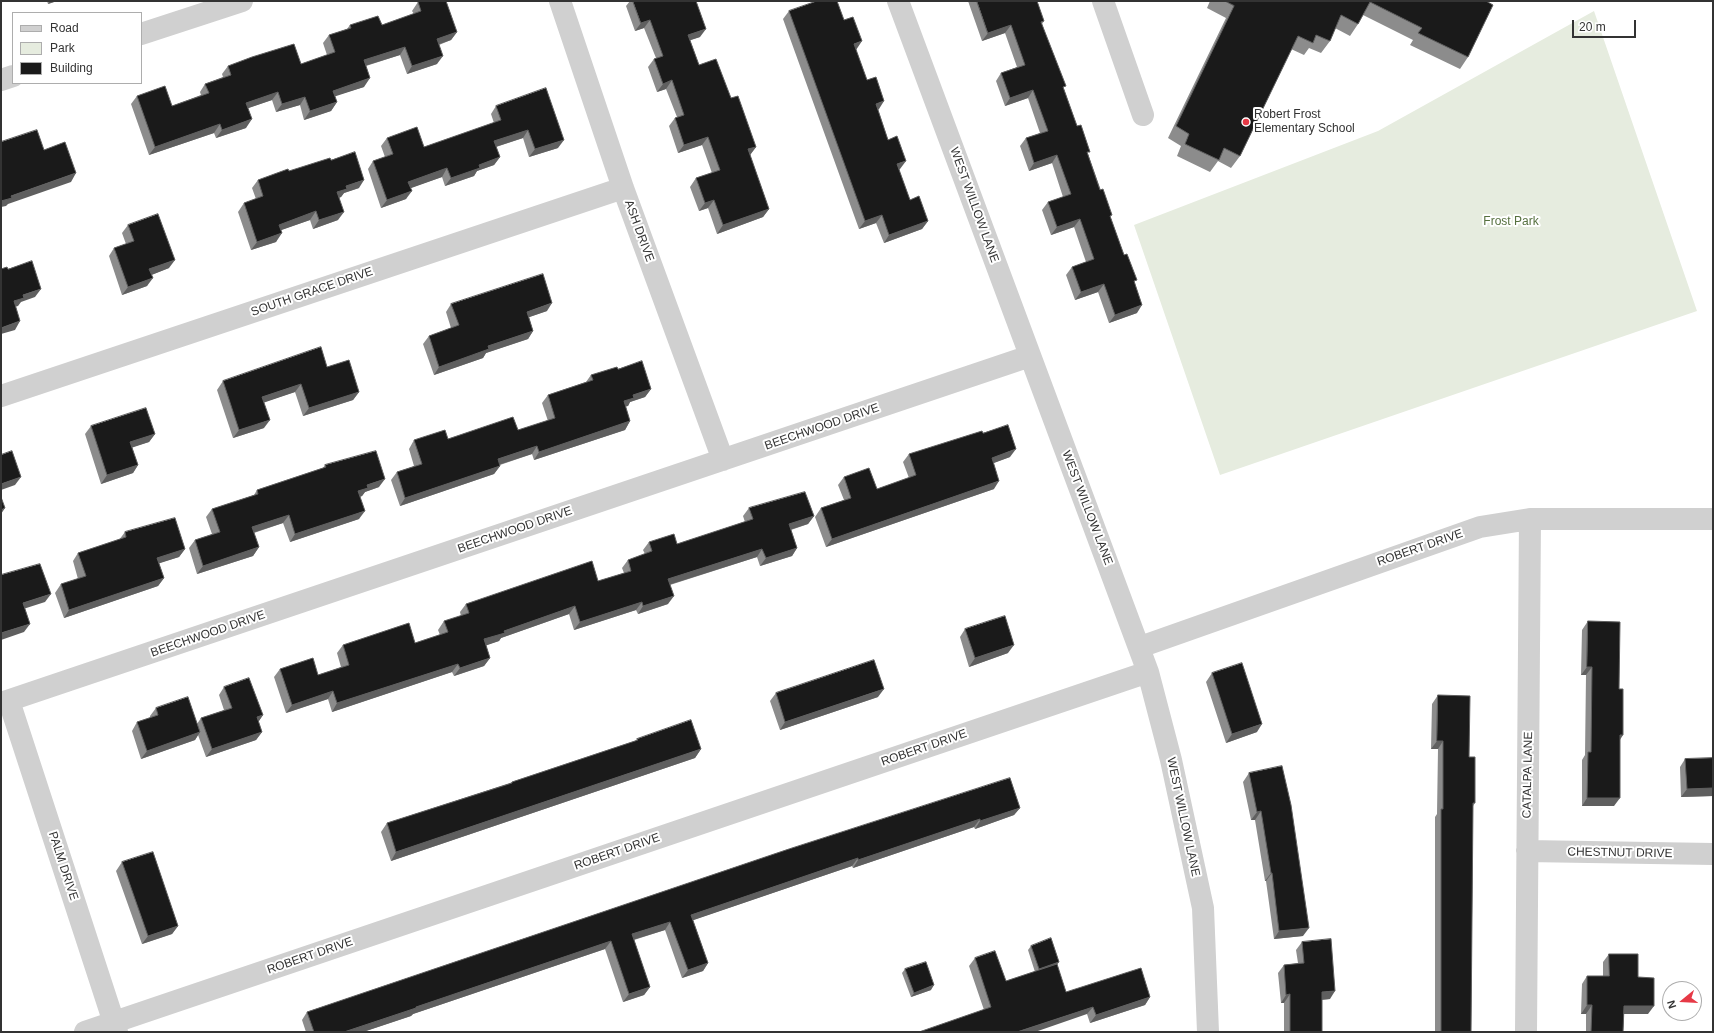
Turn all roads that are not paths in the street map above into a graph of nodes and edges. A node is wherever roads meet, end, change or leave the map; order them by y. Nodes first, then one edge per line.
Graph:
1 (242, 1) edge
2 (560, 1) edge
3 (898, 1) edge
4 (1103, 1) edge
5 (142, 34) edge
6 (12, 76) edge
7 (1, 80) edge
8 (1143, 115) dead end
9 (623, 188) junction
10 (1030, 356) junction
11 (1, 396) edge
12 (723, 460) junction
13 (1530, 519) junction
14 (1713, 519) edge
15 (1140, 647) junction
16 (1148, 672) junction
17 (5, 702) edge
18 (1527, 851) junction
19 (1713, 854) edge
20 (115, 1027) edge
21 (85, 1032) edge
22 (1208, 1032) edge
23 (1526, 1032) edge

1 - 5 street
2 - 9 street, ASH DRIVE
3 - 10 street, WEST WILLOW LANE
4 - 8 street
6 - 7 street
9 - 11 street, SOUTH GRACE DRIVE
9 - 12 street, ASH DRIVE
10 - 12 street, BEECHWOOD DRIVE
10 - 15 street, WEST WILLOW LANE
12 - 17 street, BEECHWOOD DRIVE
13 - 14 street, ROBERT DRIVE
13 - 15 street, ROBERT DRIVE
13 - 18 street, CATALPA LANE
15 - 16 street, WEST WILLOW LANE
16 - 20 street, ROBERT DRIVE
16 - 22 street, WEST WILLOW LANE
17 - 20 street, PALM DRIVE
18 - 19 street, CHESTNUT DRIVE
18 - 23 street, CATALPA LANE
20 - 21 street, ROBERT DRIVE

